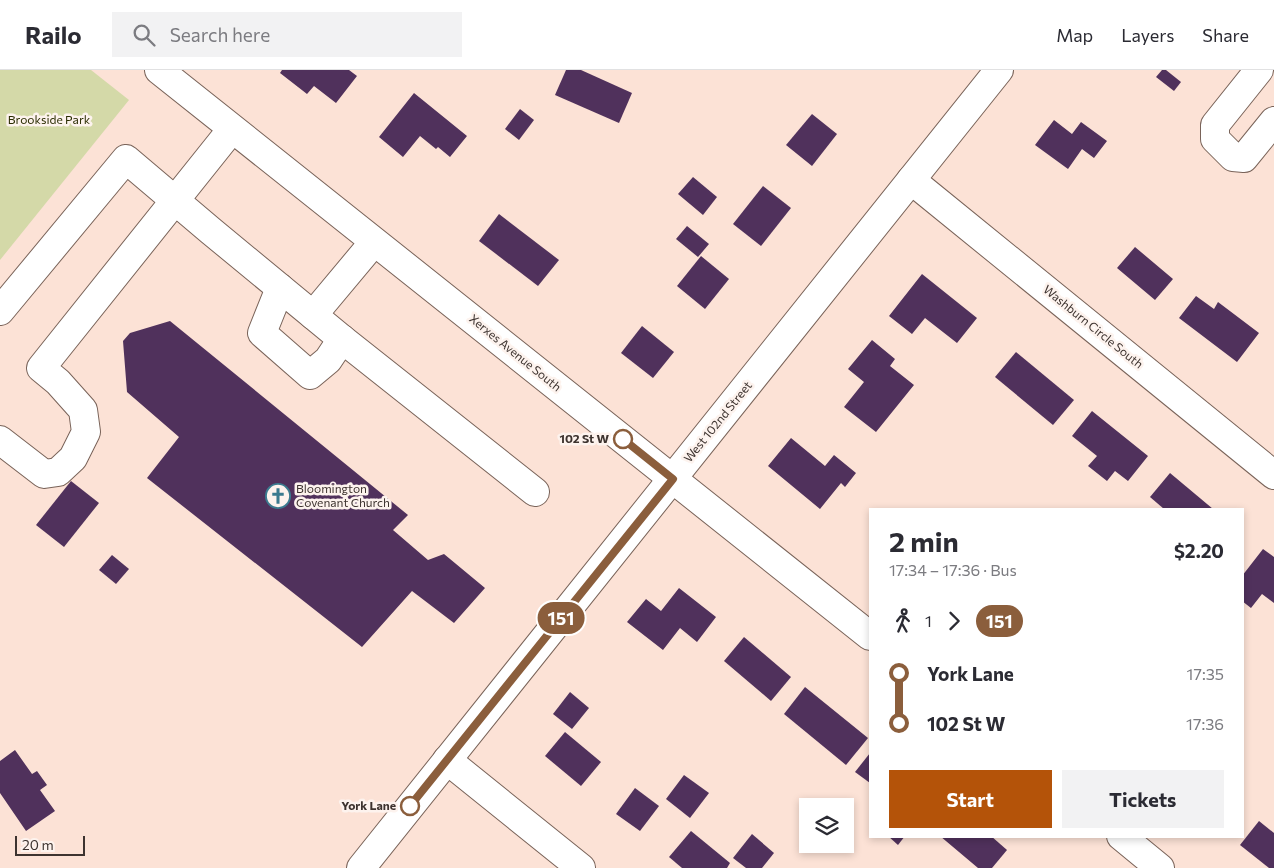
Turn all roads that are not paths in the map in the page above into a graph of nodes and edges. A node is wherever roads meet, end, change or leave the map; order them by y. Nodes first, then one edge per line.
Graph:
1 (159, 70) edge
2 (999, 70) edge
3 (1259, 70) edge
4 (1274, 121) edge
5 (232, 128) junction
6 (911, 180) junction
7 (175, 201) junction
8 (374, 242) junction
9 (280, 288) junction
10 (0, 311) edge
11 (314, 315) junction
12 (342, 339) junction
13 (0, 440) edge
14 (1274, 475) edge
15 (673, 479) junction
16 (535, 492) dead end
17 (869, 635) edge
18 (447, 760) junction
19 (1123, 838) edge
20 (361, 868) edge
21 (581, 868) edge
22 (1160, 868) edge

1 - 5 street, Xerxes Avenue South
2 - 6 street, West 102nd Street
3 - 4 street
5 - 7 street
5 - 8 street, Xerxes Avenue South
6 - 14 street, Washburn Circle South
6 - 15 street, West 102nd Street
7 - 9 street
7 - 10 street
7 - 13 street
8 - 11 street
8 - 15 street, Xerxes Avenue South
9 - 11 street
9 - 12 street
11 - 12 street
12 - 16 street
15 - 17 street, Xerxes Avenue South
15 - 18 street, West 102nd Street
18 - 20 street, West 102nd Street
18 - 21 street
19 - 22 street

